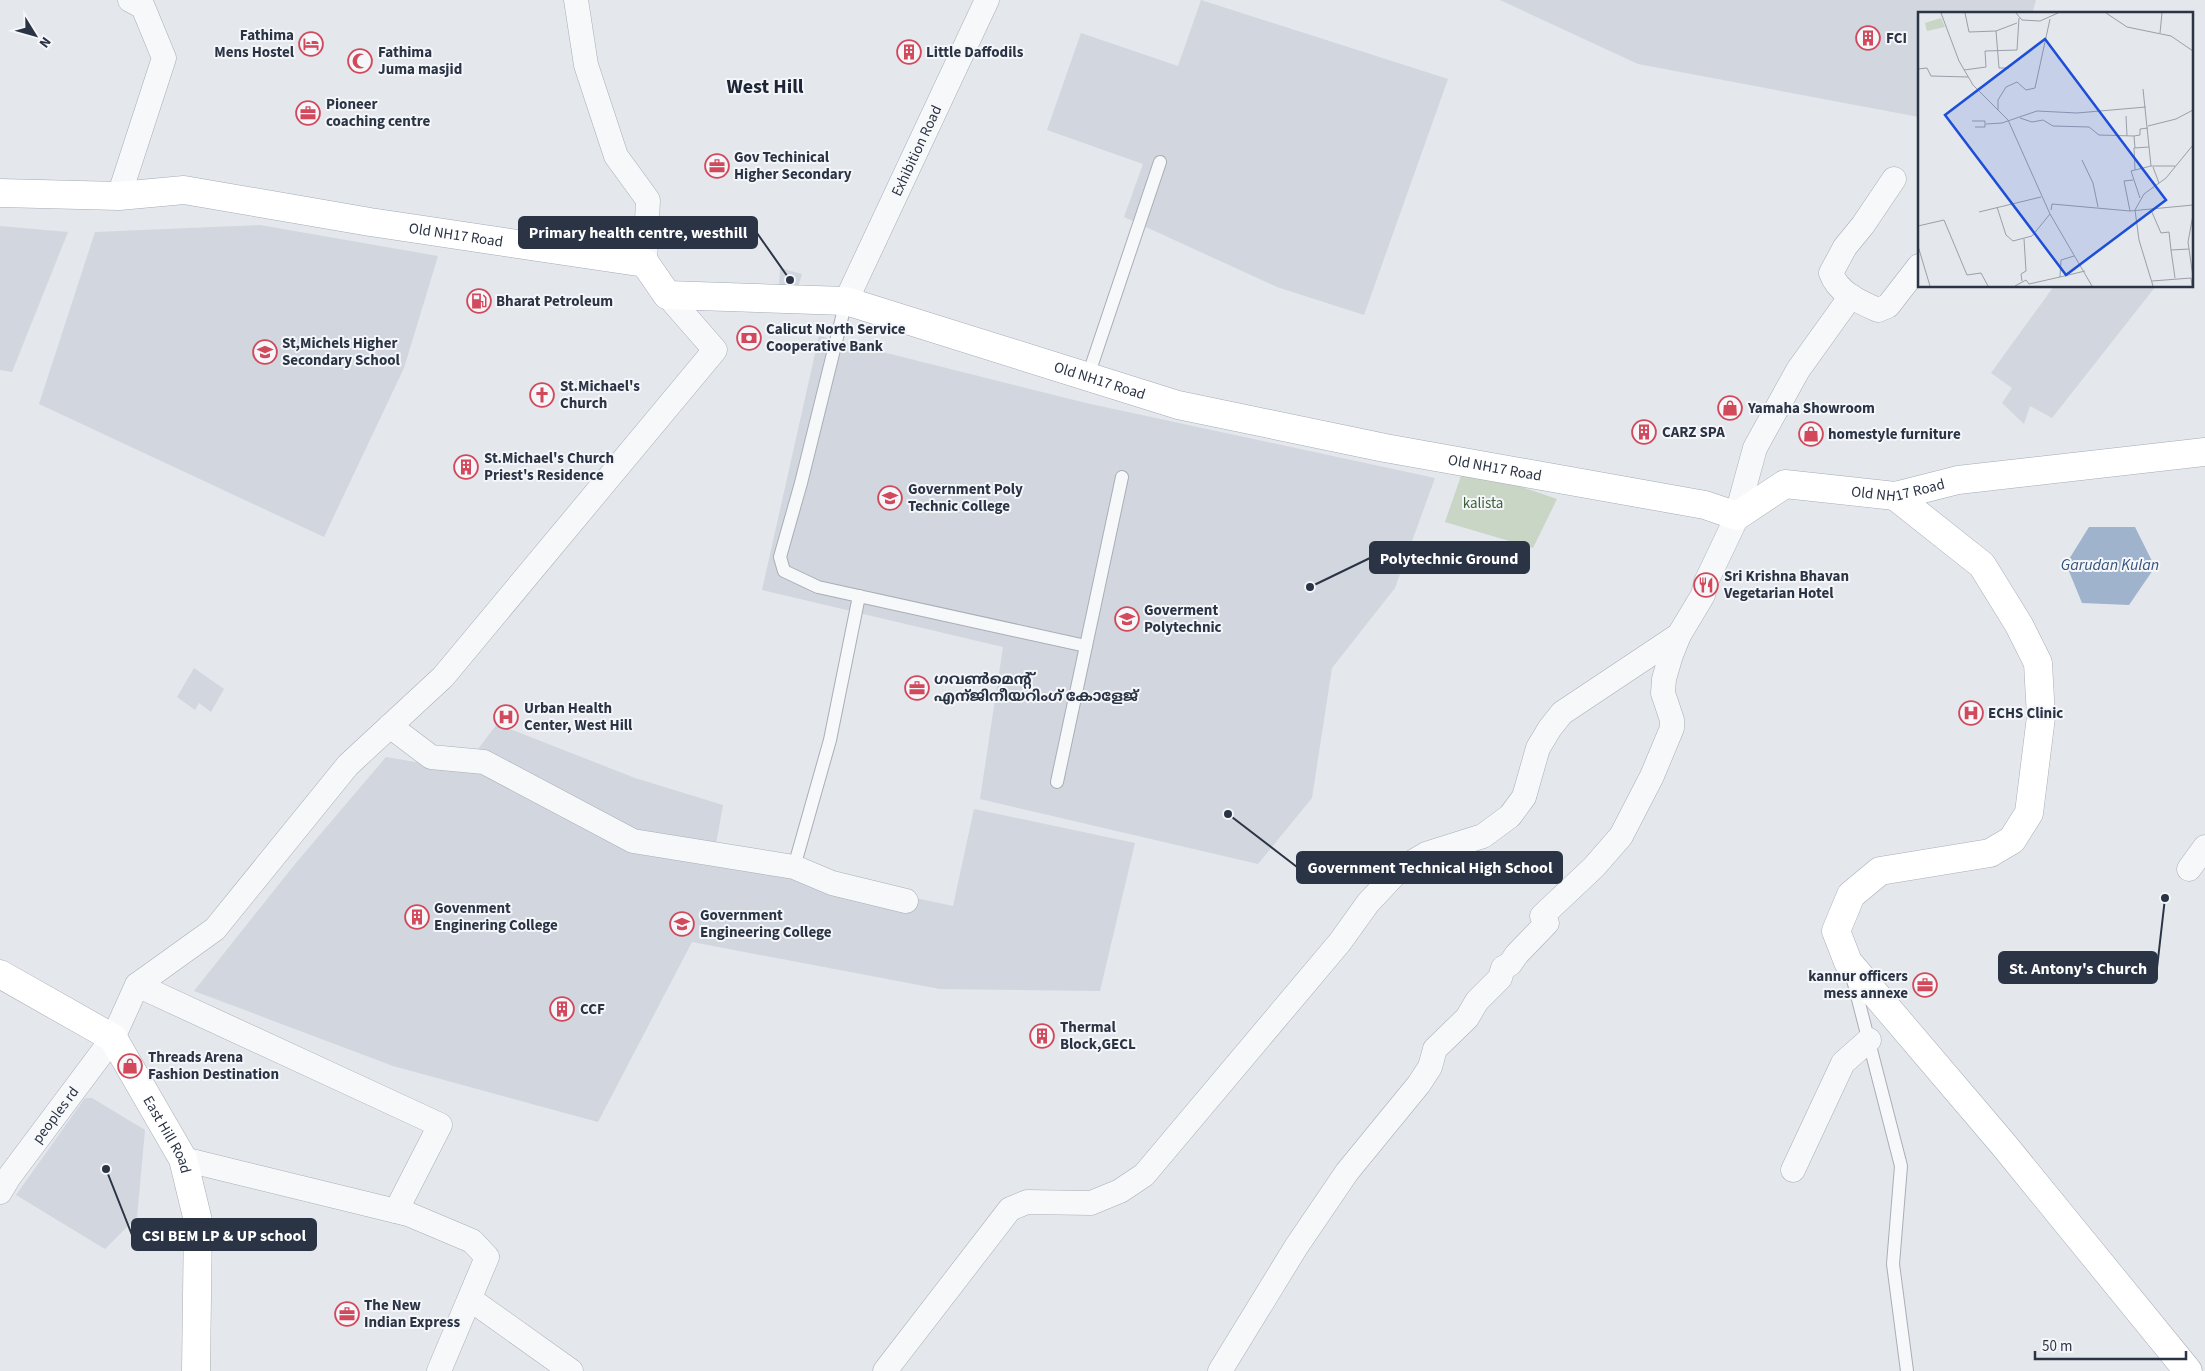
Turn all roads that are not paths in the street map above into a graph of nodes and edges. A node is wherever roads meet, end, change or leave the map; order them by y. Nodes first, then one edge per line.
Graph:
1 (130, 0) edge
2 (576, 0) edge
3 (987, 0) edge
4 (1160, 162) dead end
5 (1894, 178) dead end
6 (0, 193) edge
7 (119, 196) junction
8 (645, 263) junction
9 (1918, 267) edge
10 (667, 295) junction
11 (1851, 296) junction
12 (846, 301) junction
13 (1088, 376) junction
14 (2205, 452) edge
15 (1122, 477) dead end
16 (1895, 496) junction
17 (1737, 516) junction
18 (859, 596) junction
19 (1679, 635) junction
20 (1086, 646) junction
21 (390, 726) junction
22 (1058, 782) dead end
23 (2205, 847) edge
24 (794, 867) junction
25 (2189, 869) dead end
26 (906, 901) dead end
27 (1848, 962) junction
28 (0, 974) edge
29 (137, 986) junction
30 (113, 1038) junction
31 (1869, 1040) junction
32 (183, 1159) junction
33 (1793, 1170) dead end
34 (3, 1181) edge
35 (396, 1211) junction
36 (470, 1299) junction
37 (196, 1371) edge
38 (439, 1371) edge
39 (571, 1371) edge
40 (885, 1371) edge
41 (1220, 1371) edge
42 (1907, 1371) edge
43 (2188, 1371) edge

1 - 7 street
2 - 8 street
3 - 12 street, Exhibition Road
4 - 13 lane
5 - 11 street
6 - 7 main road, Old NH17 Road
7 - 8 main road, Old NH17 Road
8 - 10 main road
9 - 11 street
10 - 12 main road, Old NH17 Road
10 - 21 street
11 - 17 street
12 - 13 main road, Old NH17 Road
12 - 18 lane
13 - 17 main road, Old NH17 Road
14 - 16 main road, Old NH17 Road
15 - 20 lane
16 - 17 main road, Old NH17 Road
16 - 27 main road
17 - 19 street
18 - 20 lane
18 - 24 lane
19 - 40 street
19 - 41 street
20 - 22 lane
21 - 24 street
21 - 29 street
23 - 25 street
24 - 26 street
27 - 31 lane
27 - 43 main road
28 - 30 main road
29 - 30 street, peoples rd
29 - 35 street
30 - 32 main road, East Hill Road
30 - 34 street, peoples rd
31 - 33 street
31 - 42 lane
32 - 35 street
32 - 37 main road, East Hill Road
35 - 36 street
36 - 38 street
36 - 39 street

